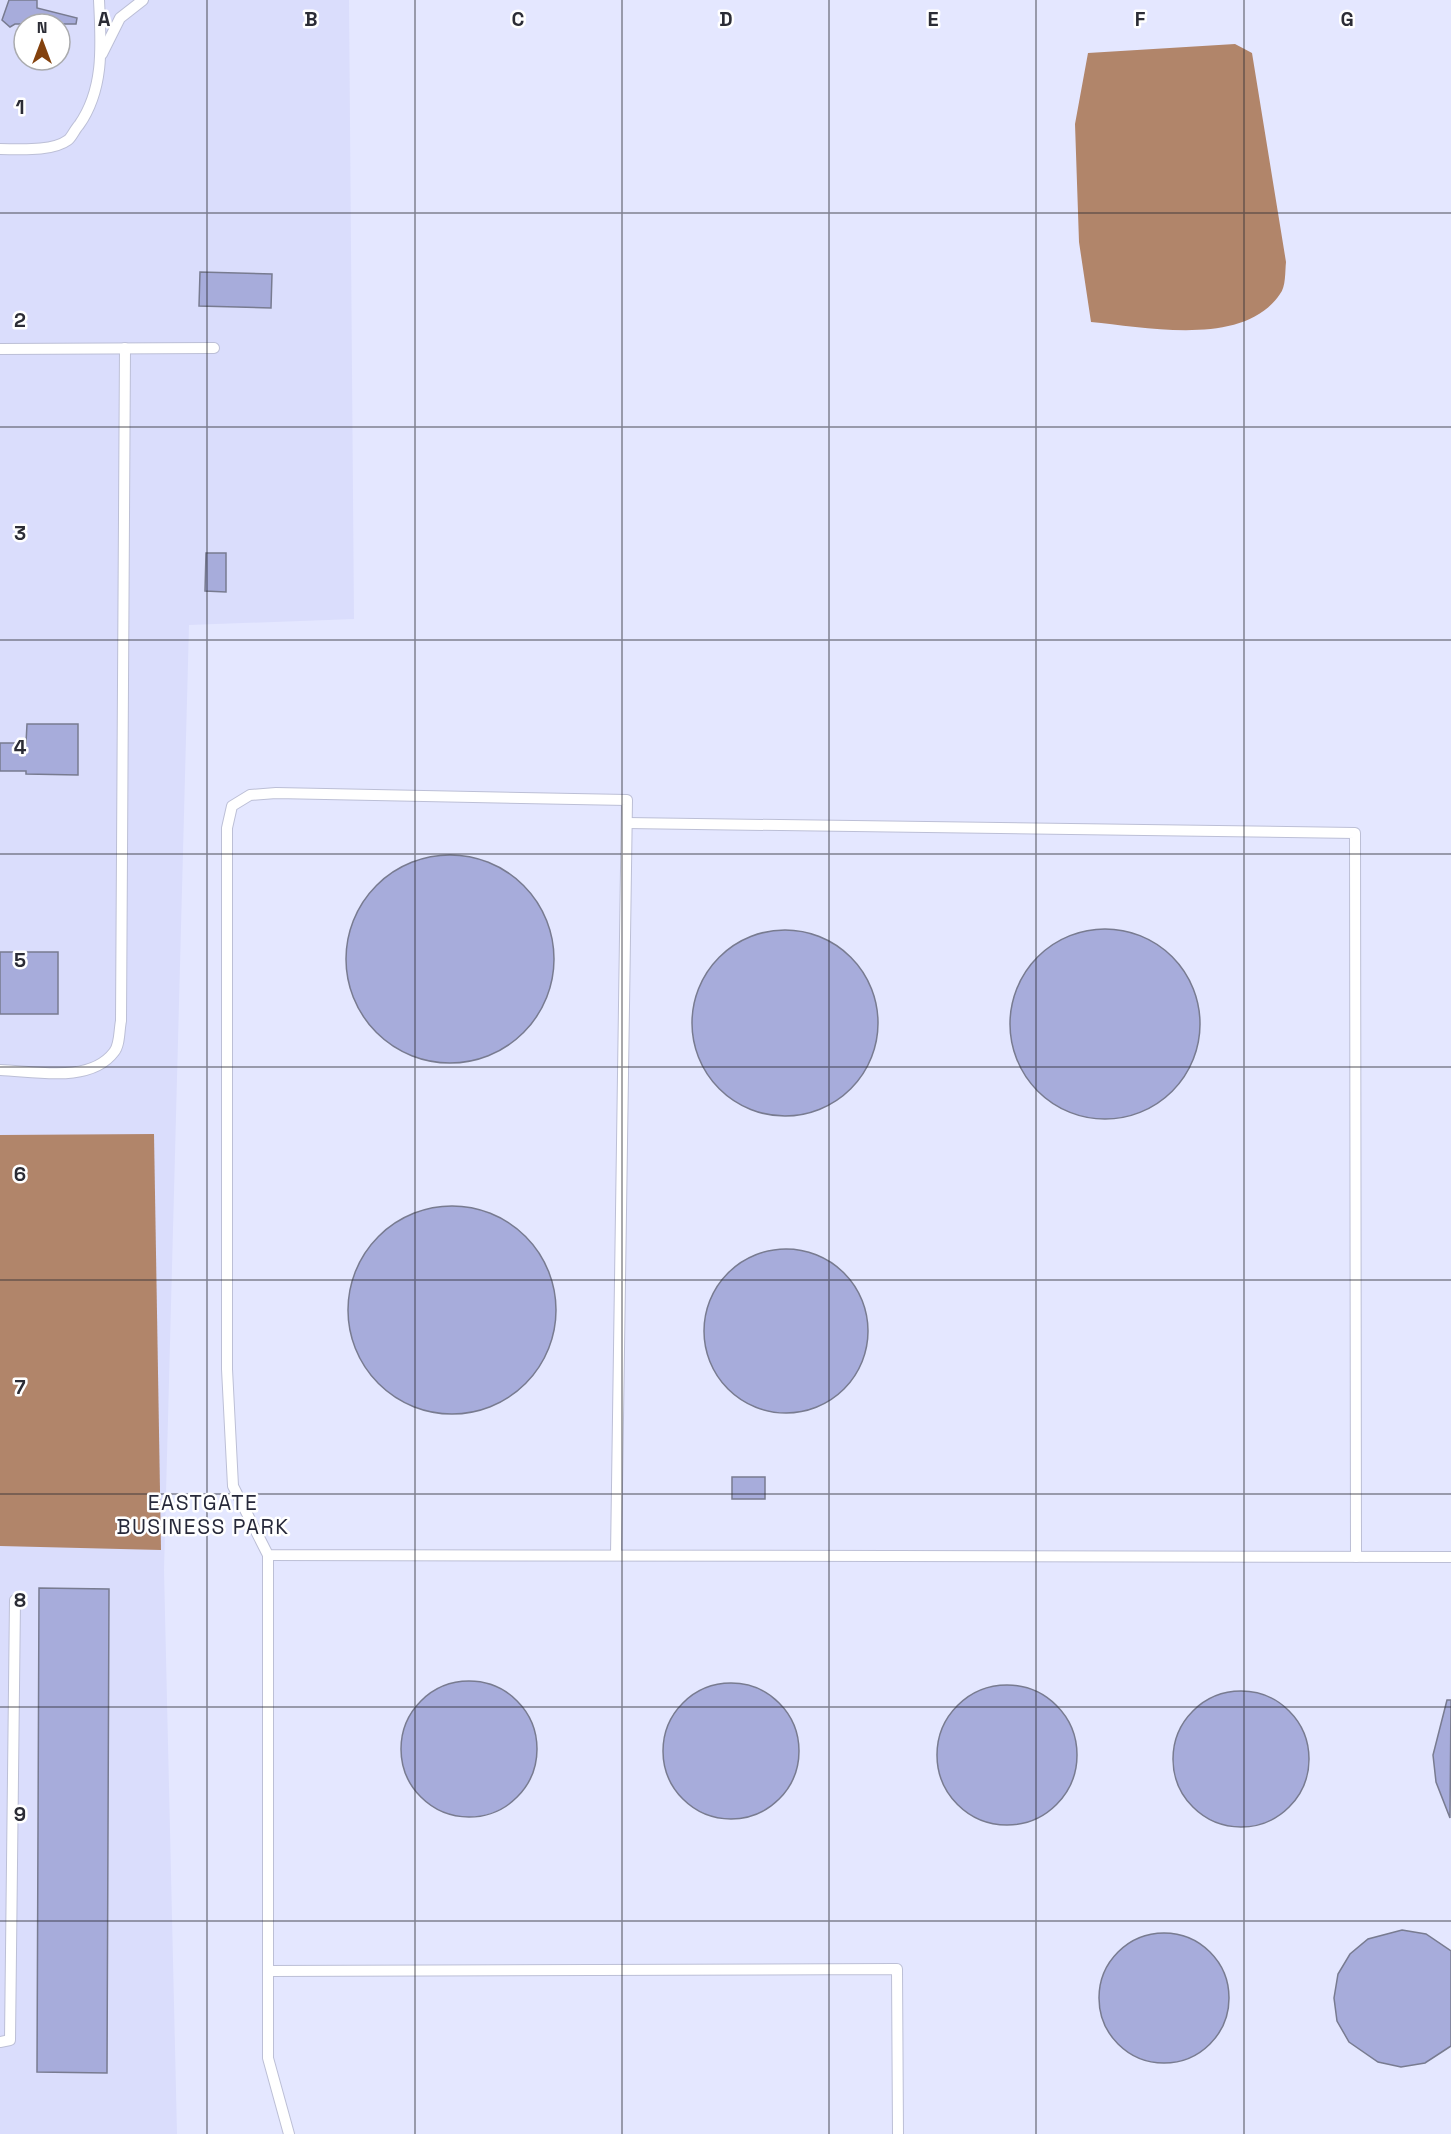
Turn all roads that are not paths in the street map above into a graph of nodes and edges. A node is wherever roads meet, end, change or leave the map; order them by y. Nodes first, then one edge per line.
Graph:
1 (99, 0) edge
2 (143, 0) edge
3 (102, 54) junction
4 (0, 149) edge
5 (125, 348) junction
6 (214, 348) dead end
7 (0, 349) edge
8 (627, 823) junction
9 (0, 1070) edge
10 (268, 1555) junction
11 (616, 1556) junction
12 (1356, 1557) junction
13 (1451, 1557) edge
14 (15, 1600) dead end
15 (268, 1971) junction
16 (0, 2042) edge
17 (289, 2134) edge
18 (898, 2134) edge

1 - 3 lane
2 - 3 lane
3 - 4 lane
5 - 6 lane
5 - 7 lane
5 - 9 lane
8 - 10 lane
8 - 11 lane
8 - 12 lane
10 - 11 lane
10 - 15 lane
11 - 12 lane
12 - 13 lane
14 - 16 lane
15 - 17 lane
15 - 18 lane

